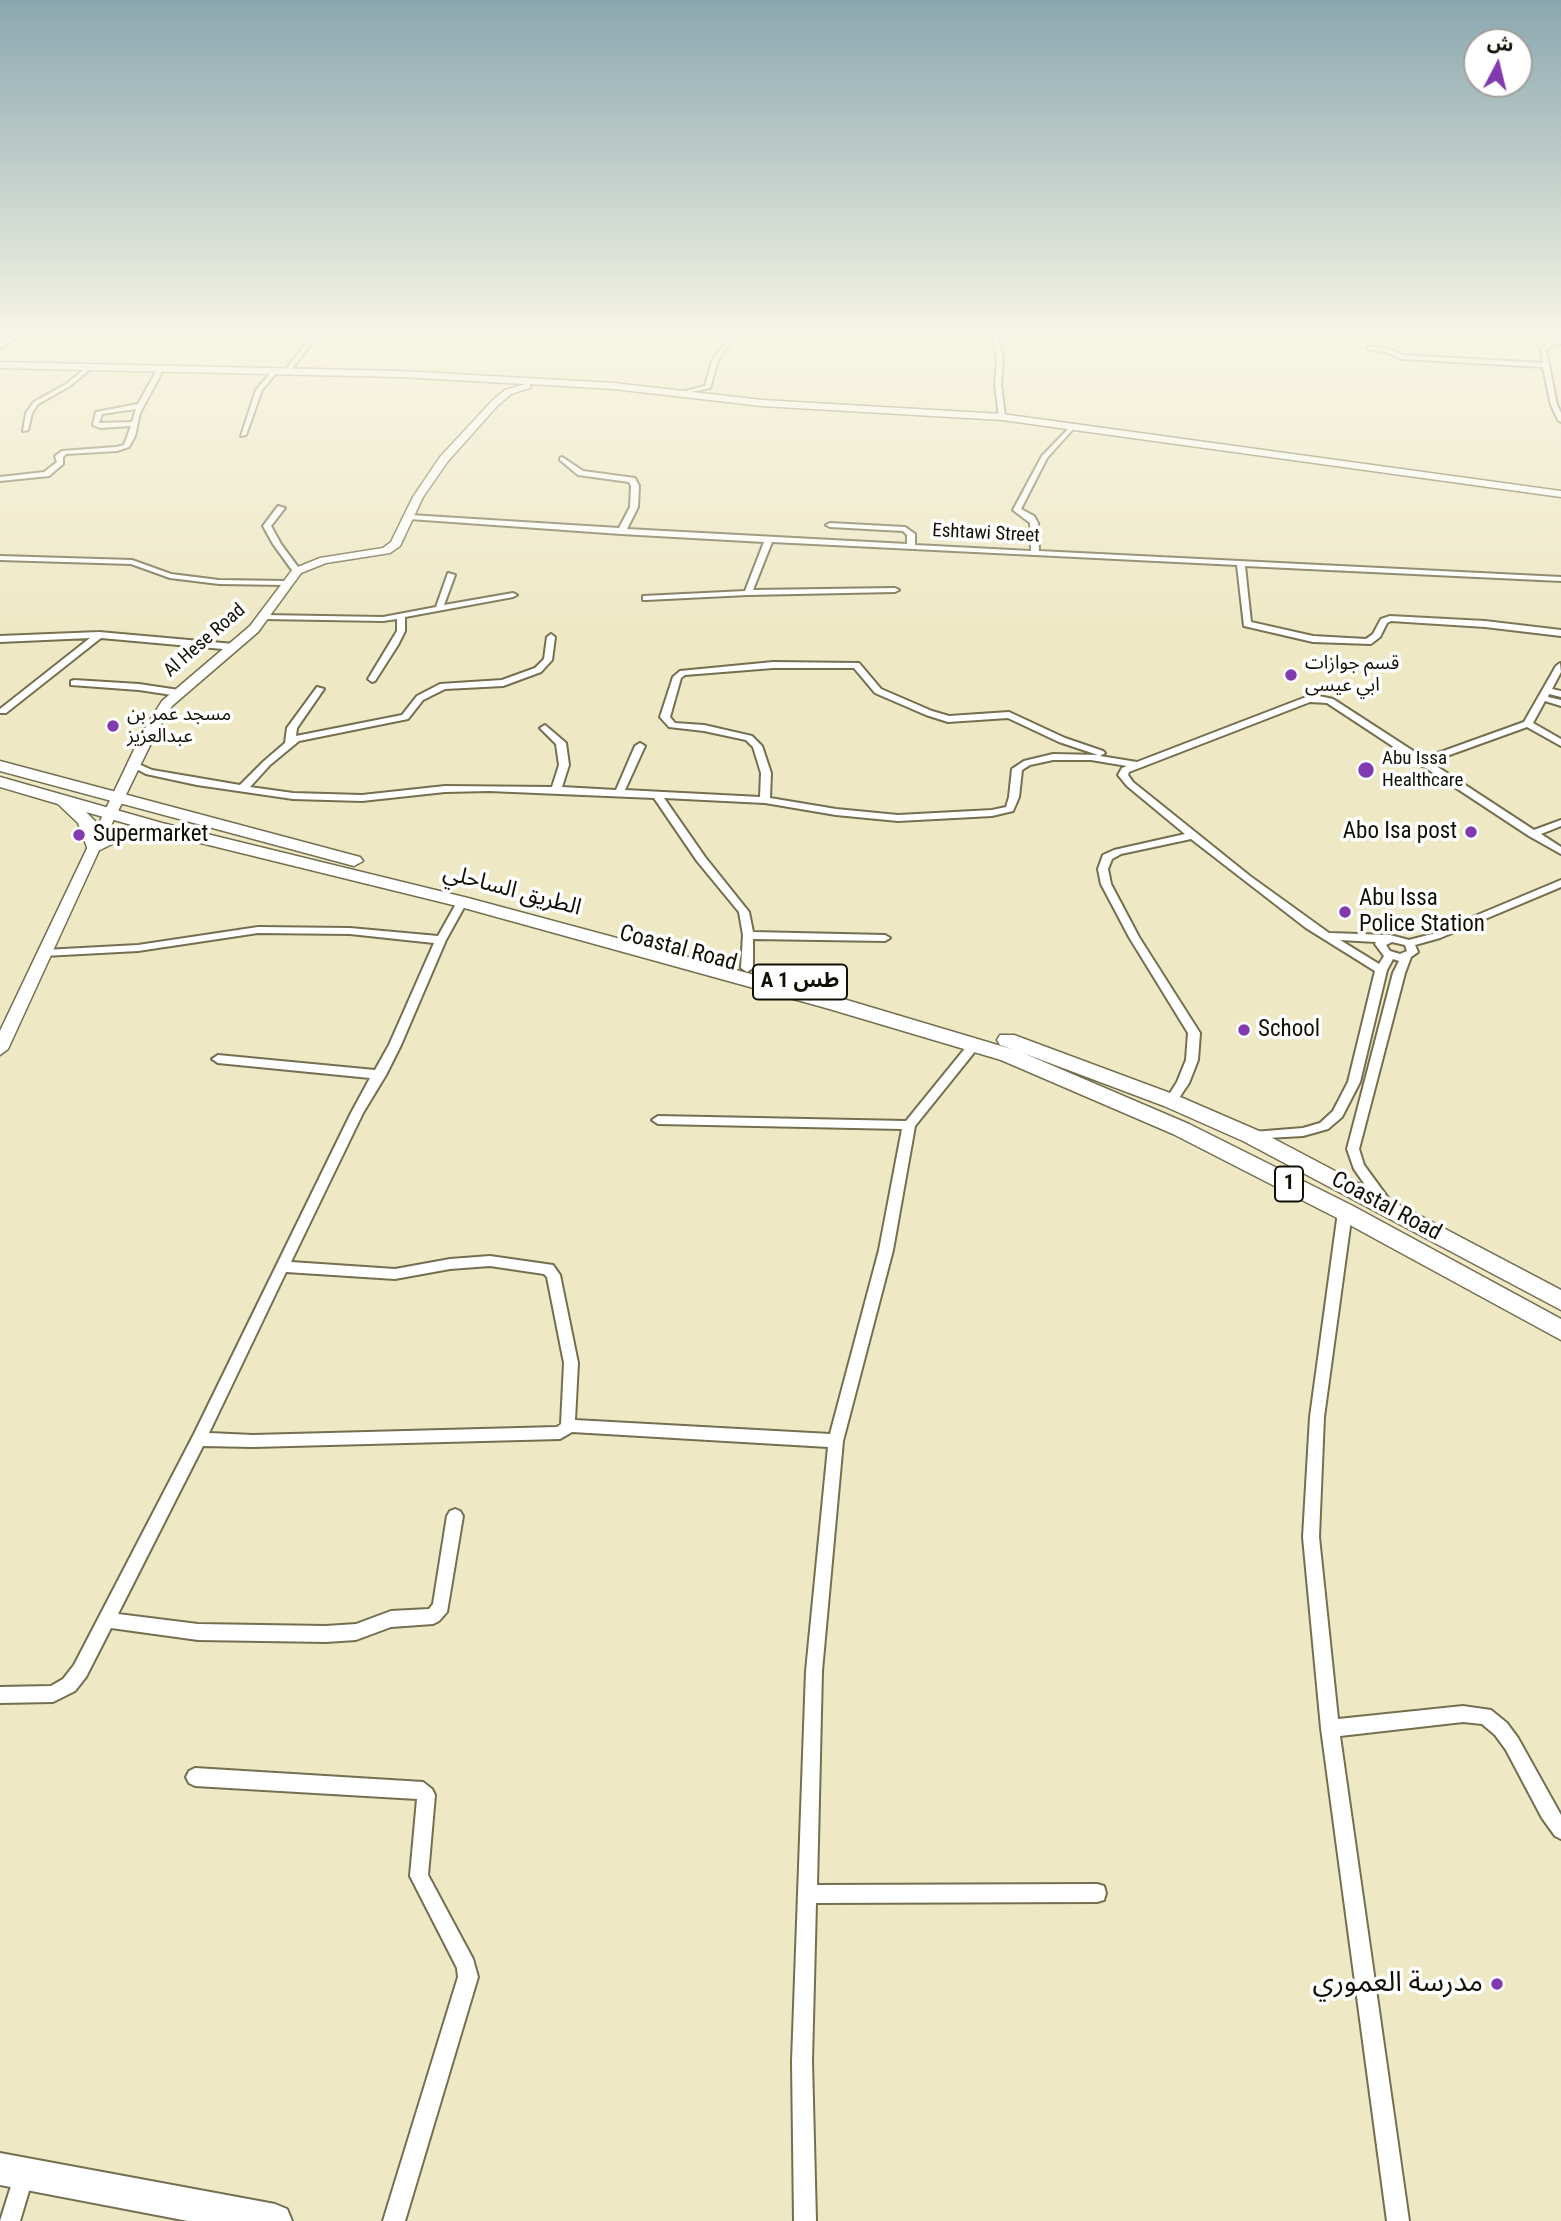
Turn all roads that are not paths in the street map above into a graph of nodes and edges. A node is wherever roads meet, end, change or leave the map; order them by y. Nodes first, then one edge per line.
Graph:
1 (132, 435) edge
2 (466, 435) edge
3 (1065, 435) edge
4 (1135, 435) edge
5 (562, 459) dead end
6 (0, 479) edge
7 (1561, 494) edge
8 (281, 508) dead end
9 (410, 517) junction
10 (830, 525) dead end
11 (621, 531) junction
12 (769, 540) junction
13 (911, 546) junction
14 (1035, 552) junction
15 (0, 558) edge
16 (1241, 564) junction
17 (298, 570) junction
18 (451, 575) dead end
19 (1561, 579) edge
20 (285, 583) junction
21 (895, 590) dead end
22 (748, 593) junction
23 (513, 595) dead end
24 (646, 598) dead end
25 (439, 609) junction
26 (401, 616) junction
27 (264, 617) junction
28 (1561, 633) edge
29 (99, 635) junction
30 (551, 637) dead end
31 (0, 639) edge
32 (234, 648) junction
33 (1560, 666) edge
34 (372, 679) dead end
35 (74, 683) dead end
36 (320, 689) dead end
37 (179, 693) junction
38 (1544, 694) junction
39 (1561, 694) edge
40 (1561, 703) edge
41 (3, 711) dead end
42 (1528, 724) junction
43 (545, 727) dead end
44 (290, 743) junction
45 (1561, 743) edge
46 (640, 746) dead end
47 (1422, 762) junction
48 (1134, 764) junction
49 (134, 765) junction
50 (0, 766) edge
51 (0, 782) edge
52 (243, 788) junction
53 (556, 790) junction
54 (619, 793) junction
55 (658, 796) junction
56 (765, 800) junction
57 (64, 802) junction
58 (115, 806) junction
59 (1561, 822) edge
60 (157, 827) junction
61 (1533, 834) junction
62 (1194, 835) junction
63 (94, 846) junction
64 (1561, 851) edge
65 (1558, 887) edge
66 (463, 902) junction
67 (748, 934) junction
68 (1326, 936) junction
69 (885, 938) dead end
70 (441, 940) junction
71 (1409, 943) junction
72 (1386, 948) junction
73 (44, 953) junction
74 (1356, 954) junction
75 (1406, 957) junction
76 (747, 968) junction
77 (1381, 970) junction
78 (3, 1032) edge
79 (975, 1044) junction
80 (0, 1049) edge
81 (1008, 1055) joint
82 (218, 1059) dead end
83 (380, 1075) junction
84 (1171, 1101) junction
85 (658, 1120) dead end
86 (909, 1125) junction
87 (1251, 1136) junction
88 (1387, 1206) junction
89 (1345, 1212) junction
90 (283, 1267) junction
91 (1561, 1301) edge
92 (1561, 1330) edge
93 (569, 1426) junction
94 (199, 1439) junction
95 (836, 1441) junction
96 (455, 1516) dead end
97 (109, 1620) junction
98 (0, 1695) edge
99 (1330, 1728) junction
100 (195, 1777) dead end
101 (1561, 1830) edge
102 (1097, 1893) dead end
103 (807, 1894) junction
104 (12, 2171) edge
105 (9, 2221) edge
106 (275, 2221) edge
107 (394, 2221) edge
108 (805, 2221) edge
109 (1398, 2221) edge

1 - 6 street
2 - 9 street, Al Hese Road
3 - 14 street
4 - 7 street
5 - 11 street
8 - 17 street
9 - 11 street, Eshtawi Street
9 - 17 street, Al Hese Road
10 - 13 street
11 - 12 street, Eshtawi Street
12 - 13 street, Eshtawi Street
12 - 22 street
13 - 14 street, Eshtawi Street
14 - 16 street, Eshtawi Street
15 - 20 street
16 - 19 street, Eshtawi Street
16 - 28 street
17 - 20 street, Al Hese Road
18 - 25 street
20 - 27 street, Al Hese Road
21 - 22 street
22 - 24 street
23 - 25 street
25 - 26 street
26 - 27 street
26 - 34 street
27 - 32 street, Al Hese Road
29 - 31 street
29 - 32 street
29 - 41 street
30 - 44 street
32 - 37 street, Al Hese Road
33 - 38 street
35 - 37 street
36 - 44 street
37 - 49 street, Al Hese Road
38 - 39 street
38 - 40 street
38 - 42 street
42 - 45 street
42 - 47 street
43 - 53 street
44 - 52 street
46 - 54 street
47 - 48 street
47 - 61 street
48 - 56 street
48 - 56 street
48 - 62 street
49 - 52 street
49 - 58 street, Al Hese Road
50 - 58 highway, Coastal Road / A 1 طس
51 - 57 highway, الطريق الساحلي / A 1 طس
52 - 53 street
53 - 54 street
54 - 55 street
55 - 56 street
55 - 67 street
57 - 58 highway, الطريق الساحلي / A 1 طس
57 - 63 highway
58 - 60 highway, الطريق الساحلي / A 1 طس
58 - 63 street, Al Hese Road
58 - 76 highway, Coastal Road / A 1 طس
59 - 61 street
60 - 63 highway
60 - 66 highway, الطريق الساحلي / A 1 طس
61 - 64 street
62 - 68 street
62 - 84 street
63 - 73 street, Al Hese Road
65 - 71 street
66 - 70 street
66 - 79 highway, الطريق الساحلي / A 1 طس
67 - 69 street
67 - 76 street
68 - 72 street
68 - 74 street
70 - 73 street
70 - 83 street
71 - 72 street
71 - 75 street
72 - 74 street
72 - 75 street
72 - 77 street
73 - 78 street, Al Hese Road
74 - 77 street
75 - 88 street
76 - 84 highway, Coastal Road / A 1 طس
77 - 87 street
78 - 80 street, Al Hese Road
79 - 81 highway, الطريق الساحلي / A 1 طس
79 - 86 street
81 - 89 highway, Coastal Road / 1
82 - 83 street
83 - 90 street
84 - 87 highway, Coastal Road / A 1 طس
85 - 86 street
86 - 95 street
87 - 88 highway, Coastal Road / A 1 طس
88 - 91 highway, Coastal Road / A 1 طس
89 - 92 highway, Coastal Road / 1
89 - 99 street
90 - 93 street
90 - 94 street
93 - 94 street
93 - 95 street
94 - 97 street
95 - 103 street
96 - 97 street
97 - 98 street
99 - 101 street
99 - 109 street
100 - 107 street
102 - 103 street
103 - 108 street
104 - 105 street
104 - 106 main road

